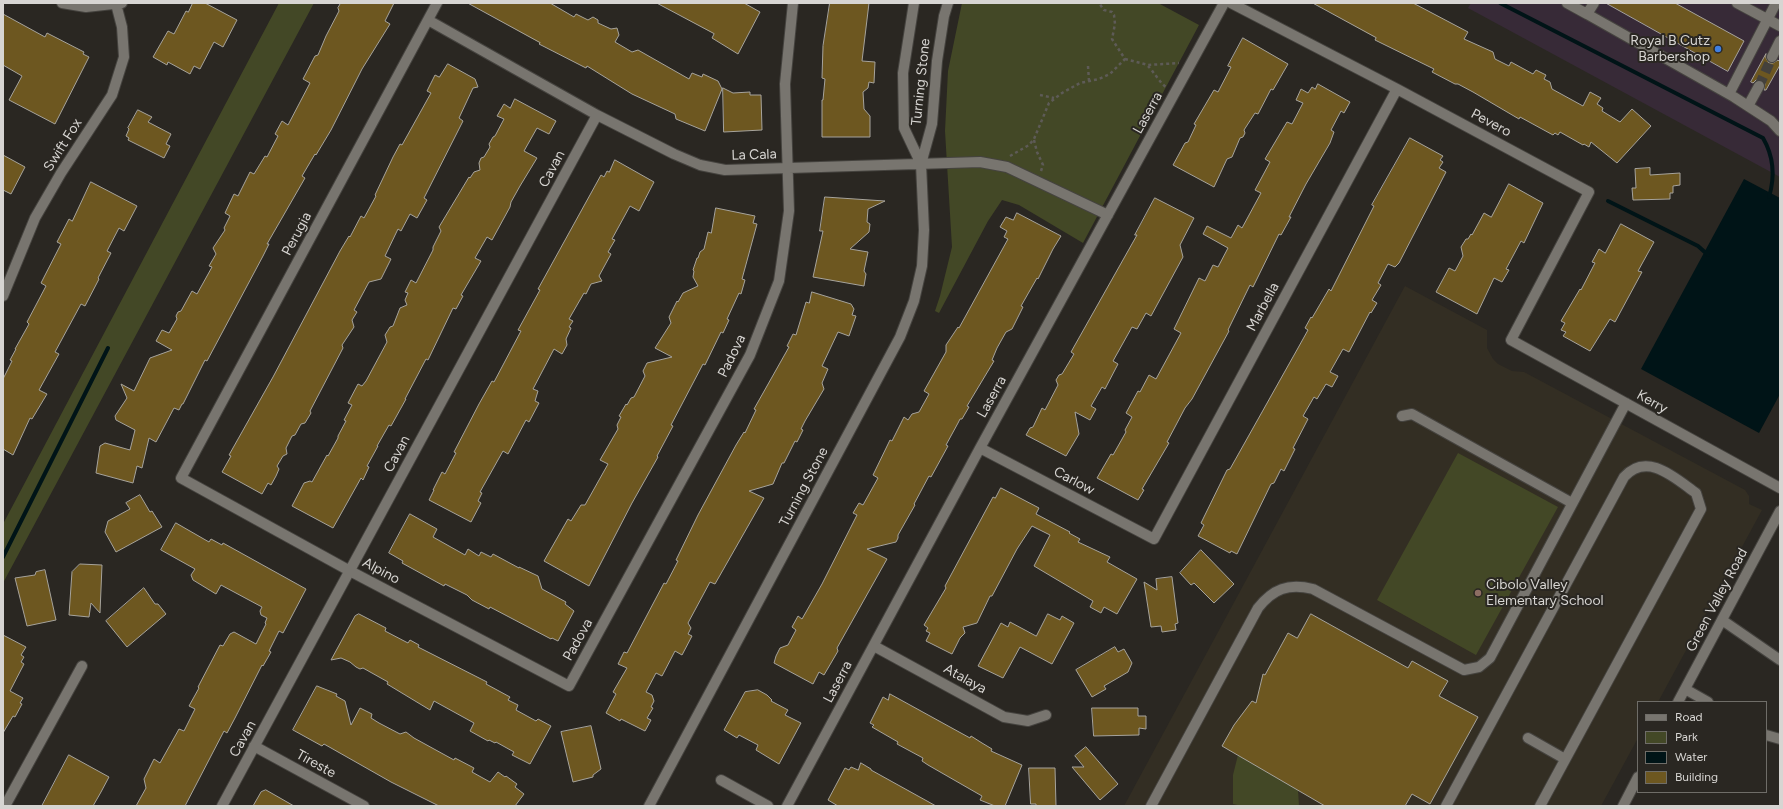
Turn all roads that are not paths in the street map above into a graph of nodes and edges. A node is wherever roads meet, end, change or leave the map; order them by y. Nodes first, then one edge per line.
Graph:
1 (62, 3) edge
2 (437, 3) edge
3 (793, 3) edge
4 (914, 3) edge
5 (948, 3) edge
6 (1224, 3) edge
7 (1231, 3) edge
8 (1567, 3) edge
9 (1594, 3) edge
10 (1737, 3) edge
11 (1776, 3) edge
12 (119, 4) edge
13 (1587, 14) junction
14 (1768, 19) junction
15 (428, 20) junction
16 (1780, 26) edge
17 (1780, 40) edge
18 (1772, 57) tunnel mouth
19 (1758, 86) tunnel mouth
20 (1397, 89) junction
21 (1729, 94) junction
22 (1748, 106) junction
23 (597, 115) junction
24 (1780, 131) edge
25 (922, 164) junction
26 (789, 168) junction
27 (1108, 215) junction
28 (3, 296) edge
29 (1511, 340) joint
30 (1626, 404) junction
31 (1402, 416) dead end
32 (980, 448) junction
33 (182, 478) joint
34 (1780, 488) edge
35 (1572, 503) junction
36 (1780, 511) edge
37 (1154, 539) joint
38 (350, 571) junction
39 (1722, 620) junction
40 (874, 646) junction
41 (1780, 660) edge
42 (82, 666) dead end
43 (569, 686) joint
44 (1685, 689) junction
45 (1679, 701) edge
46 (1706, 701) edge
47 (1046, 715) dead end
48 (1767, 735) edge
49 (1528, 738) dead end
50 (1780, 739) edge
51 (254, 746) junction
52 (1565, 759) junction
53 (1637, 779) edge
54 (721, 780) dead end
55 (5, 806) edge
56 (222, 806) edge
57 (364, 806) edge
58 (649, 806) edge
59 (768, 806) edge
60 (787, 806) edge
61 (1151, 806) edge
62 (1446, 806) edge
63 (1540, 806) edge
64 (1622, 806) edge

1 - 12 street
2 - 15 street, Perugia
3 - 26 street, Padova
4 - 25 street, Turning Stone
5 - 25 street, Turning Stone
6 - 27 street, Laserra
7 - 20 street, Pevero
8 - 13 street
9 - 13 street
10 - 14 street
11 - 14 street
12 - 28 street, Swift Fox
13 - 21 street
14 - 16 street
14 - 21 street
15 - 23 street, La Cala
15 - 33 street, Perugia
17 - 18 street
19 - 22 street
20 - 29 street, Pevero
20 - 37 street, Marbella
21 - 22 street
22 - 24 street
23 - 26 street, La Cala
23 - 38 street, Cavan
25 - 26 street, La Cala
25 - 27 street, La Cala
25 - 58 street, Turning Stone
26 - 43 street, Padova
27 - 32 street, Laserra
29 - 30 street, Kerry
30 - 34 street, Kerry
30 - 35 street
31 - 35 street
32 - 37 street, Carlow
32 - 40 street, Laserra
33 - 38 street, Alpino
35 - 61 street
36 - 39 street, Green Valley Road
38 - 43 street, Alpino
38 - 51 street, Cavan
39 - 41 street
39 - 44 street, Green Valley Road
40 - 47 street, Atalaya
40 - 60 street, Laserra
42 - 55 street
44 - 45 street, Green Valley Road
44 - 46 street
48 - 50 street
49 - 52 street
51 - 56 street, Cavan
51 - 57 street, Tireste
52 - 62 street
52 - 63 street
53 - 64 street
54 - 59 street

